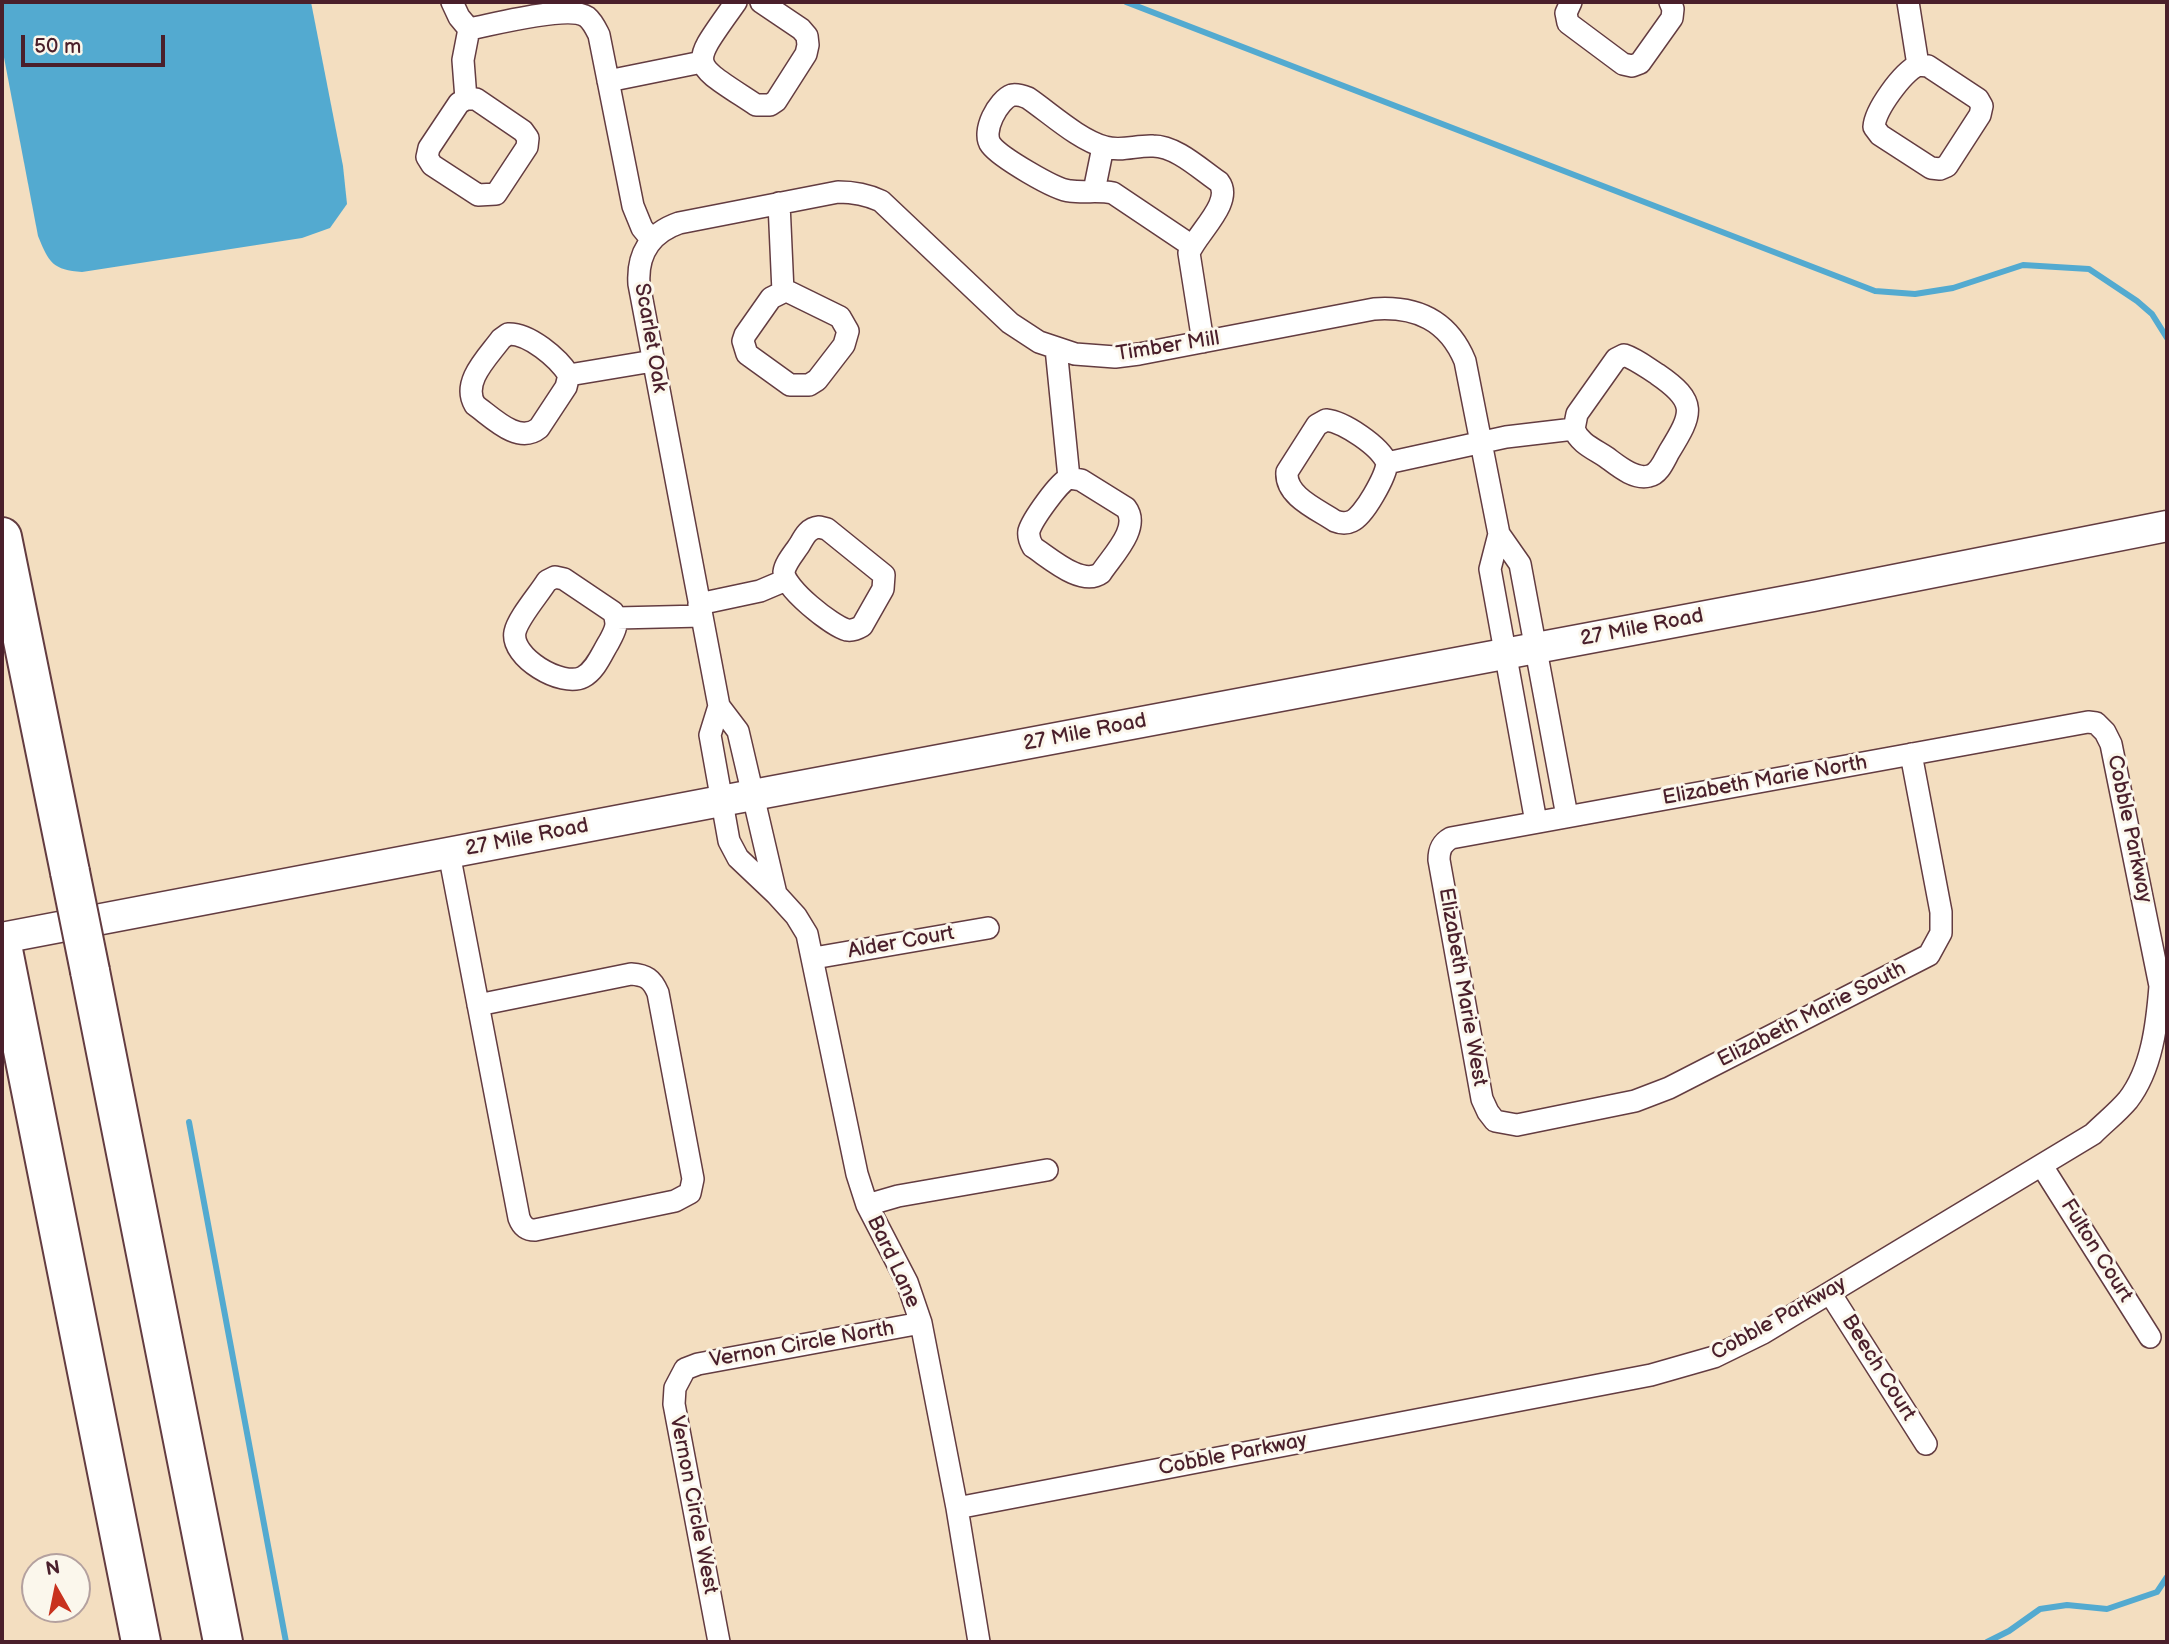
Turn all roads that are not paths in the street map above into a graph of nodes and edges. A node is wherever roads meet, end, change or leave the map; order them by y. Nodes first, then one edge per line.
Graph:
1 (452, 2) edge
2 (736, 2) edge
3 (761, 2) edge
4 (1571, 2) edge
5 (1670, 2) edge
6 (1908, 2) edge
7 (469, 30) junction
8 (702, 62) junction
9 (1918, 65) junction
10 (608, 81) junction
11 (466, 99) junction
12 (1103, 147) junction
13 (1094, 191) junction
14 (779, 203) junction
15 (651, 239) junction
16 (1192, 246) junction
17 (783, 292) junction
18 (1203, 342) junction
19 (1056, 348) junction
20 (653, 361) junction
21 (569, 375) junction
22 (1574, 429) junction
23 (1481, 443) junction
24 (1387, 463) junction
25 (1069, 478) junction
26 (2167, 526) edge
27 (1499, 534) junction
28 (2, 537) edge
29 (786, 580) junction
30 (701, 610) junction
31 (617, 618) junction
32 (1536, 648) junction
33 (1506, 653) junction
34 (719, 706) junction
35 (2096, 723) joint
36 (1911, 754) junction
37 (754, 795) junction
38 (721, 801) junction
39 (1567, 817) junction
40 (1536, 822) junction
41 (1439, 850) joint
42 (449, 853) junction
43 (776, 894) junction
44 (988, 928) dead end
45 (2, 939) edge
46 (2, 945) edge
47 (814, 958) junction
48 (2164, 986) edge
49 (478, 1005) junction
50 (2163, 1011) edge
51 (1495, 1121) joint
52 (2042, 1166) junction
53 (1047, 1170) dead end
54 (867, 1205) junction
55 (1830, 1293) junction
56 (921, 1323) junction
57 (2150, 1337) dead end
58 (685, 1369) joint
59 (1926, 1444) dead end
60 (957, 1508) junction
61 (141, 1642) edge
62 (223, 1642) edge
63 (719, 1642) edge
64 (979, 1642) edge

1 - 7 street
2 - 8 street
3 - 8 street
4 - 5 street
6 - 9 street
7 - 10 street
7 - 11 street
8 - 10 street
9 - 9 street
10 - 15 street
11 - 11 street
12 - 13 street
12 - 13 street
12 - 16 street
13 - 16 street
14 - 15 street, Timber Mill
14 - 17 street
14 - 19 street, Timber Mill
15 - 20 street, Scarlet Oak
16 - 18 street
17 - 17 street
18 - 19 street, Timber Mill
18 - 23 street, Timber Mill
19 - 25 street
20 - 21 street
20 - 30 street, Scarlet Oak
21 - 21 street
22 - 22 street
22 - 23 street
23 - 24 street
23 - 27 street, Timber Mill
24 - 24 street
25 - 25 street
26 - 32 street, 27 Mile Road
27 - 32 street, Timber Mill
27 - 33 street, Timber Mill
28 - 62 highway, bridge
29 - 29 street
29 - 30 street
30 - 31 street
30 - 34 street, Scarlet Oak
31 - 31 street
32 - 33 street, 27 Mile Road
32 - 39 street, Timber Mill
33 - 37 street, 27 Mile Road
33 - 40 street, Timber Mill
34 - 37 street, Scarlet Oak
34 - 38 street, Scarlet Oak
35 - 36 street, Elizabeth Marie North
35 - 48 street, Cobble Parkway
36 - 39 street, Elizabeth Marie North
36 - 51 street, Elizabeth Marie South
37 - 38 street, 27 Mile Road
37 - 43 street, Bard Lane
38 - 42 street, 27 Mile Road
38 - 43 street, Bard Lane
39 - 40 street, Elizabeth Marie North
40 - 41 street, Elizabeth Marie North
41 - 51 street, Elizabeth Marie West
42 - 45 street, 27 Mile Road
42 - 49 street
43 - 47 street, Bard Lane
44 - 47 street, Alder Court
46 - 61 highway
47 - 54 street, Bard Lane
48 - 50 street, Cobble Parkway
49 - 49 street
50 - 52 street, Cobble Parkway
52 - 55 street, Cobble Parkway
52 - 57 street, Fulton Court
53 - 54 street
54 - 56 street, Bard Lane
55 - 59 street, Beech Court
55 - 60 street, Cobble Parkway
56 - 58 street, Vernon Circle North
56 - 60 street, Bard Lane
58 - 63 street, Vernon Circle West
60 - 64 street, Bard Lane

